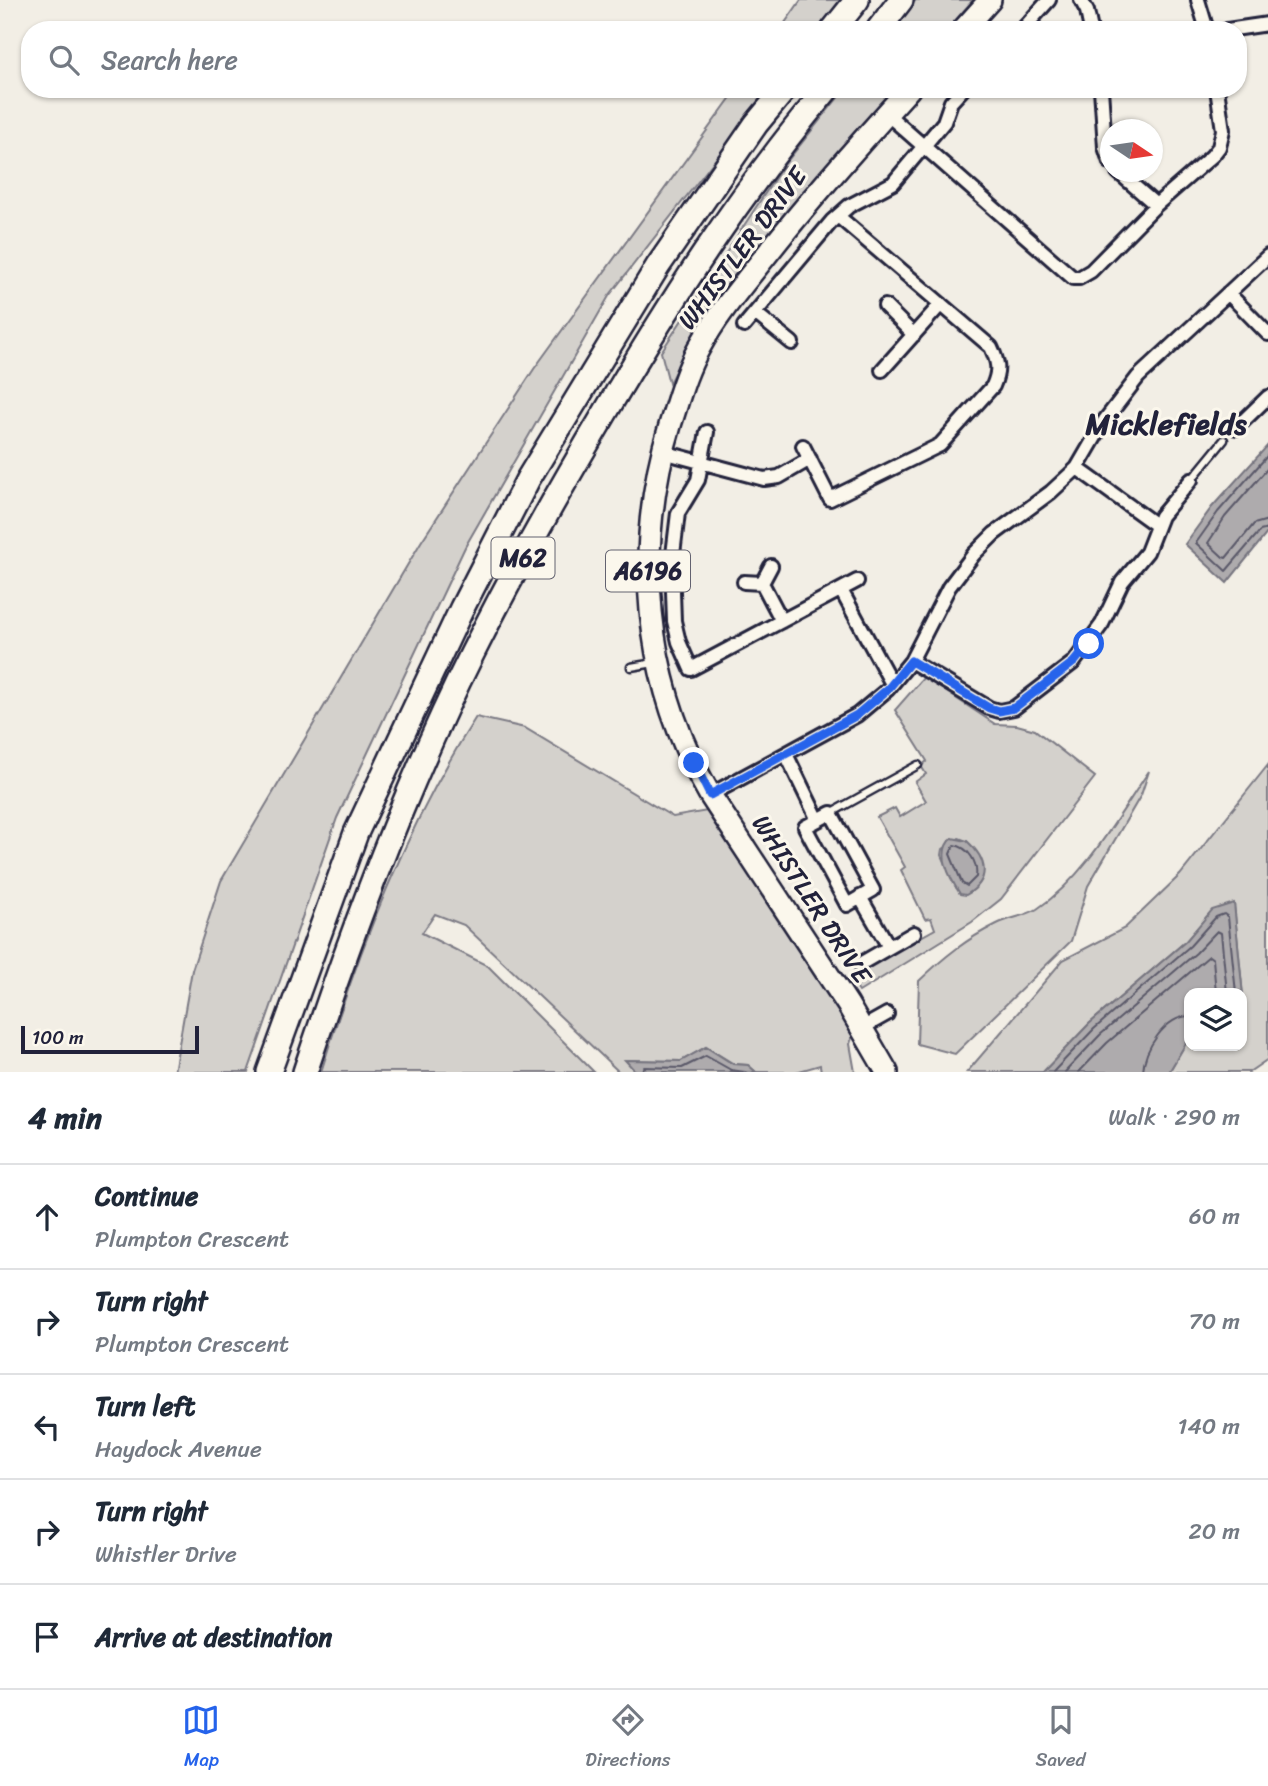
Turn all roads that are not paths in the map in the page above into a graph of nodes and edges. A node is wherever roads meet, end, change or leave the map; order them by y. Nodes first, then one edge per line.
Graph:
1 (857, 0) edge
2 (901, 0) edge
3 (990, 0) edge
4 (1049, 0) edge
5 (1081, 0) edge
6 (1198, 0) edge
7 (840, 21) edge
8 (885, 21) edge
9 (971, 21) edge
10 (1030, 21) edge
11 (1089, 21) edge
12 (1204, 21) edge
13 (1268, 24) edge
14 (1247, 27) edge
15 (778, 98) edge
16 (820, 98) edge
17 (901, 98) edge
18 (955, 98) edge
19 (1102, 98) edge
20 (1218, 98) edge
21 (887, 114) junction
22 (1103, 119) edge
23 (924, 148) junction
24 (1130, 182) edge
25 (1156, 205) junction
26 (839, 217) junction
27 (1268, 256) edge
28 (1228, 293) junction
29 (941, 304) junction
30 (885, 306) dead end
31 (755, 313) junction
32 (744, 326) dead end
33 (1268, 334) edge
34 (914, 335) junction
35 (792, 344) dead end
36 (882, 370) dead end
37 (1268, 397) edge
38 (1236, 428) dead end
39 (707, 432) dead end
40 (1224, 440) dead end
41 (803, 446) dead end
42 (663, 452) junction
43 (810, 459) junction
44 (702, 462) junction
45 (1077, 468) junction
46 (1191, 480) joint
47 (1156, 525) junction
48 (771, 566) dead end
49 (857, 581) dead end
50 (744, 582) dead end
51 (762, 583) junction
52 (841, 590) junction
53 (782, 621) junction
54 (911, 661) junction
55 (660, 662) junction
56 (631, 667) dead end
57 (892, 684) junction
58 (786, 754) junction
59 (918, 765) dead end
60 (710, 795) junction
61 (831, 813) junction
62 (818, 820) junction
63 (860, 897) junction
64 (915, 933) dead end
65 (889, 947) junction
66 (860, 964) dead end
67 (887, 1014) dead end
68 (862, 1028) junction
69 (269, 1072) edge
70 (305, 1072) edge
71 (887, 1072) edge

1 - 7 highway
2 - 8 highway
3 - 9 main road
4 - 10 street
5 - 11 street
6 - 12 street
13 - 14 street
15 - 69 highway, M62
16 - 70 highway, M62
17 - 21 main road, WHISTLER DRIVE / A6196
18 - 23 street
19 - 22 street
20 - 25 street
21 - 23 street
21 - 42 main road, WHISTLER DRIVE / A6196
23 - 25 street
23 - 26 street
24 - 25 street
26 - 29 street
26 - 31 street
27 - 28 street
28 - 33 street
28 - 45 street
29 - 34 street
29 - 43 street
30 - 34 street
31 - 32 street
31 - 35 street
34 - 36 street
37 - 38 street
39 - 44 street
40 - 46 lane
41 - 43 street
42 - 44 street
42 - 55 main road, WHISTLER DRIVE / A6196
43 - 44 street
44 - 53 street
45 - 47 street
45 - 54 street
46 - 47 street
47 - 54 street
48 - 51 street
49 - 52 street
50 - 51 street
51 - 53 street
52 - 53 street
52 - 57 street
54 - 57 street
55 - 56 lane
55 - 60 main road, WHISTLER DRIVE / A6196
57 - 58 street
58 - 60 street
58 - 62 street
59 - 61 lane
60 - 68 main road, WHISTLER DRIVE / A6196
61 - 62 street
61 - 63 street
62 - 63 street
63 - 65 street
64 - 65 street
65 - 66 street
67 - 68 street
68 - 71 main road, WHISTLER DRIVE / A6196

